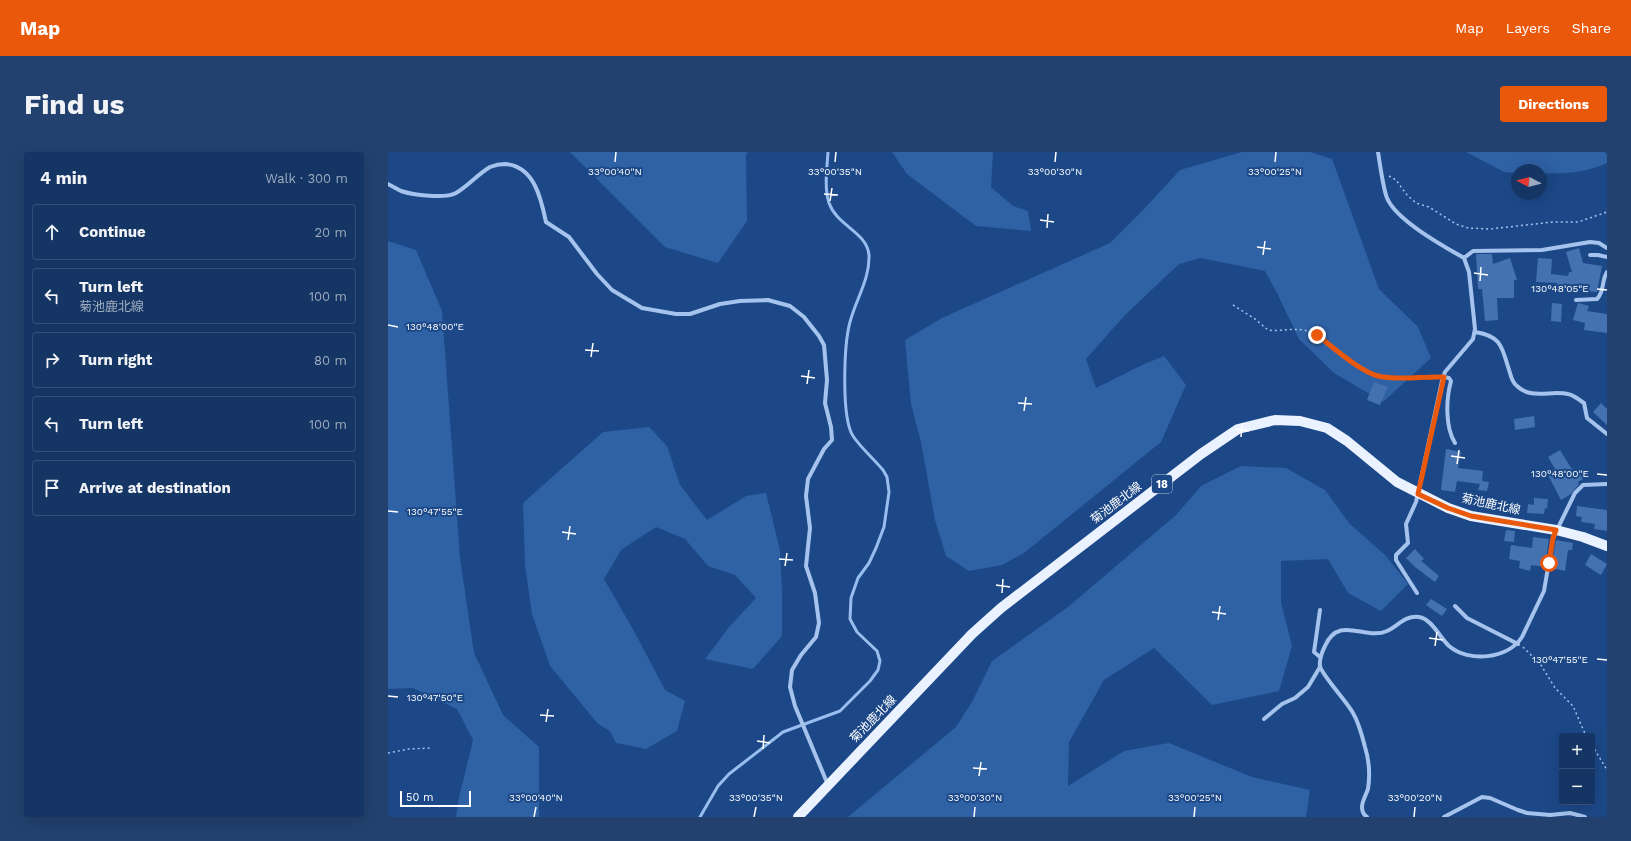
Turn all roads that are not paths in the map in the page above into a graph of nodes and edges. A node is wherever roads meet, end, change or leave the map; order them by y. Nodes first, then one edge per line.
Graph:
1 (1378, 152) edge
2 (388, 184) edge
3 (1607, 248) edge
4 (1590, 255) dead end
5 (1607, 257) edge
6 (1464, 258) junction
7 (1607, 272) edge
8 (1576, 300) dead end
9 (1475, 332) junction
10 (1444, 377) junction
11 (1607, 434) edge
12 (1455, 443) dead end
13 (1607, 484) edge
14 (1418, 494) junction
15 (1556, 530) junction
16 (1607, 546) edge
17 (1417, 593) dead end
18 (1455, 606) dead end
19 (1320, 610) dead end
20 (1518, 644) junction
21 (1320, 657) junction
22 (1320, 667) junction
23 (1264, 719) dead end
24 (828, 786) junction
25 (798, 817) edge
26 (1367, 817) edge
27 (1444, 817) edge
28 (1585, 817) edge

1 - 6 street
2 - 24 street
3 - 6 street
4 - 5 street
6 - 9 street
7 - 8 street
9 - 10 street
9 - 11 street
10 - 12 street
10 - 14 street
13 - 15 street
14 - 15 main road, 菊池鹿北線 / 18
14 - 17 street
14 - 24 main road, 菊池鹿北線 / 18
15 - 16 main road, 菊池鹿北線 / 18
15 - 20 street
18 - 20 street
19 - 21 street
20 - 21 street
21 - 22 street
22 - 23 street
22 - 26 street
24 - 25 main road, 菊池鹿北線 / 18
27 - 28 street

